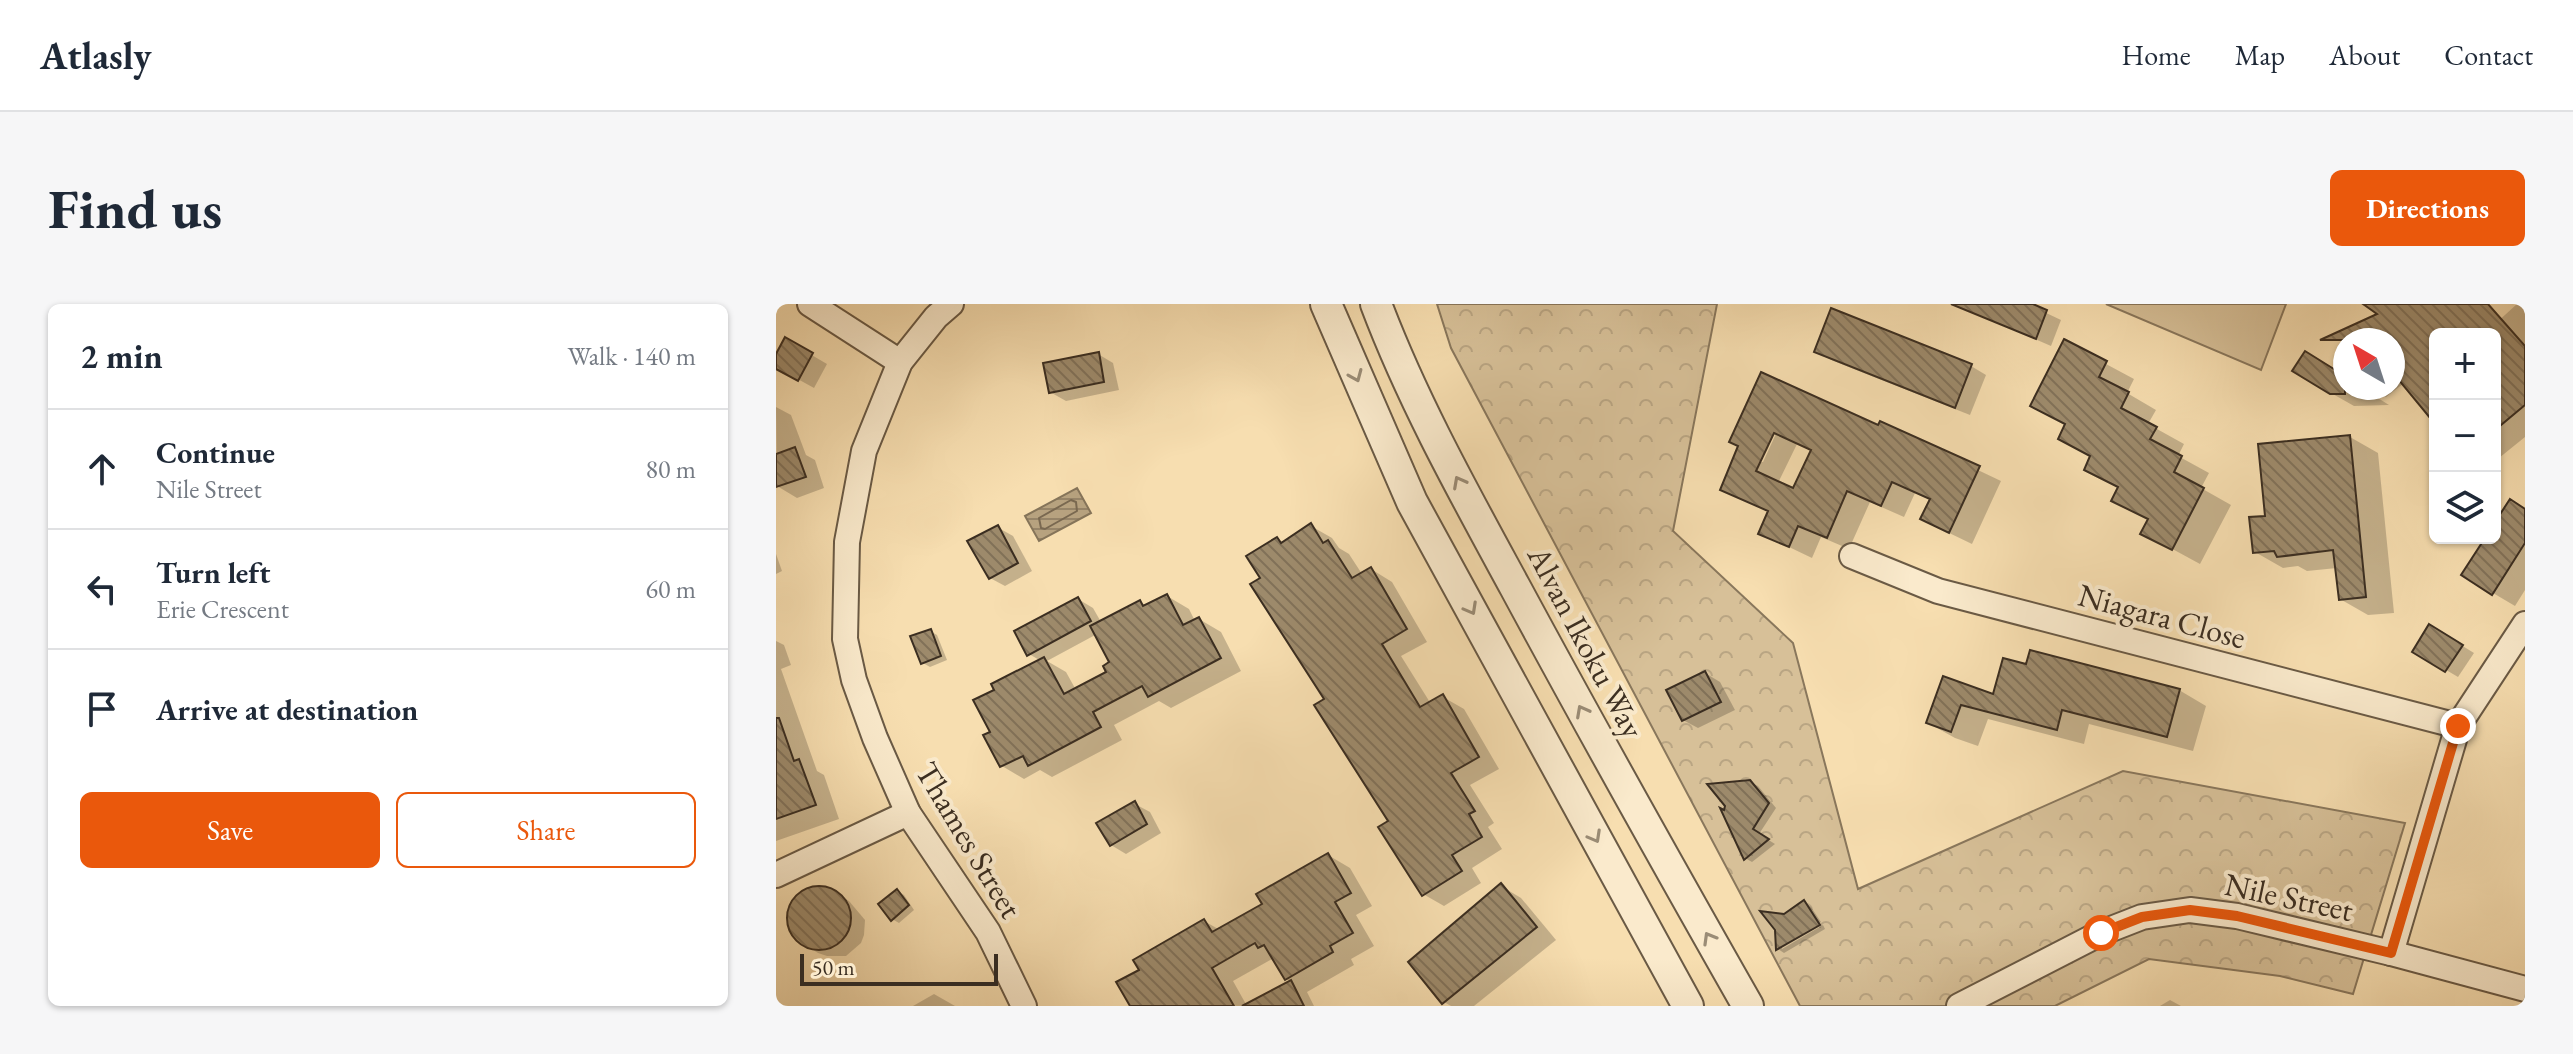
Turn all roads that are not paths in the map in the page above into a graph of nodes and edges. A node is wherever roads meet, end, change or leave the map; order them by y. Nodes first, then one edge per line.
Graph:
1 (810, 304) edge
2 (951, 304) edge
3 (1326, 304) edge
4 (1376, 304) edge
5 (900, 362) junction
6 (1852, 556) dead end
7 (2525, 624) edge
8 (2458, 726) junction
9 (908, 813) junction
10 (776, 875) edge
11 (2391, 953) junction
12 (2525, 989) edge
13 (1024, 1006) edge
14 (1688, 1006) edge
15 (1748, 1006) edge
16 (1959, 1006) edge

1 - 5 street
2 - 5 street, Thames Street
3 -> 14 street
15 -> 4 street, Alvan Ikoku Way
5 - 9 street, Thames Street
6 - 8 street, Niagara Close
7 - 8 street
8 - 11 street
9 - 10 street
9 - 13 street, Thames Street
11 - 12 street, Nile Street
11 - 16 street, Nile Street

